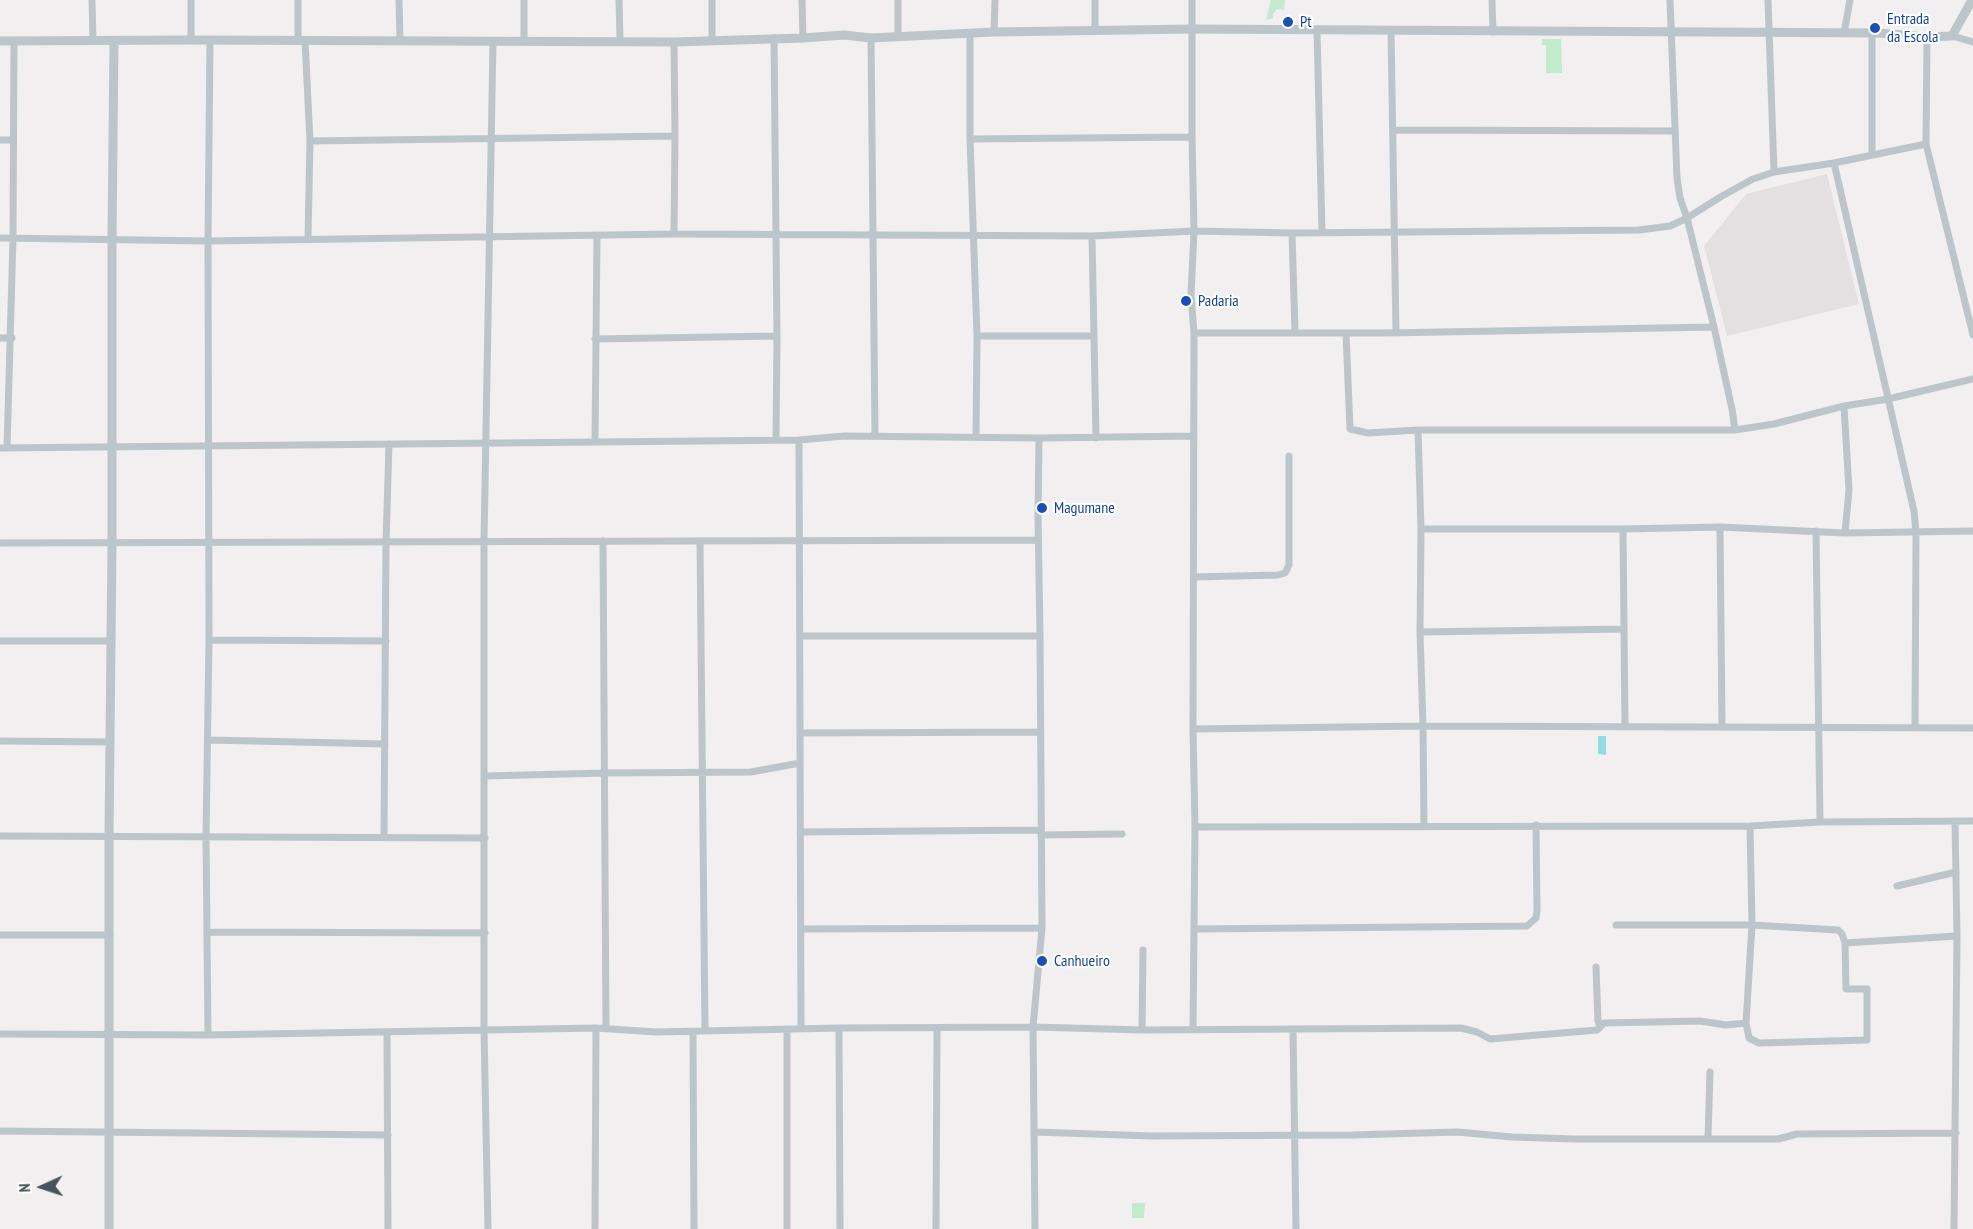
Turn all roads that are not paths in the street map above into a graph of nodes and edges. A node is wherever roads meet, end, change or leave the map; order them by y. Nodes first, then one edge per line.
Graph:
1 (92, 0) edge
2 (191, 0) edge
3 (298, 0) edge
4 (399, 0) edge
5 (524, 0) edge
6 (619, 0) edge
7 (712, 0) edge
8 (802, 0) edge
9 (898, 0) edge
10 (994, 0) edge
11 (1095, 0) edge
12 (1192, 0) edge
13 (1492, 0) edge
14 (1670, 0) edge
15 (1768, 0) edge
16 (1850, 0) edge
17 (1972, 0) edge
18 (1192, 29) junction
19 (1095, 31) junction
20 (1317, 31) junction
21 (1391, 31) junction
22 (994, 32) junction
23 (1493, 32) junction
24 (1670, 32) junction
25 (1769, 33) junction
26 (1844, 33) junction
27 (1872, 33) junction
28 (970, 34) junction
29 (898, 36) junction
30 (1952, 36) junction
31 (1927, 37) junction
32 (774, 38) junction
33 (803, 38) junction
34 (871, 38) junction
35 (191, 39) junction
36 (114, 40) junction
37 (210, 40) junction
38 (493, 40) junction
39 (524, 40) junction
40 (620, 40) junction
41 (0, 41) edge
42 (14, 41) junction
43 (93, 41) junction
44 (302, 41) junction
45 (400, 41) junction
46 (712, 41) junction
47 (674, 42) junction
48 (1973, 42) edge
49 (1393, 130) junction
50 (1674, 131) junction
51 (675, 136) junction
52 (1192, 137) junction
53 (492, 138) junction
54 (970, 139) junction
55 (0, 140) edge
56 (13, 140) junction
57 (310, 141) junction
58 (1926, 144) junction
59 (1872, 154) junction
60 (1834, 163) junction
61 (1774, 172) junction
62 (1687, 218) junction
63 (1194, 231) junction
64 (1322, 232) junction
65 (1396, 232) junction
66 (1292, 233) junction
67 (674, 234) junction
68 (775, 234) junction
69 (874, 234) junction
70 (974, 234) junction
71 (489, 236) junction
72 (597, 236) junction
73 (1092, 236) junction
74 (0, 238) edge
75 (13, 238) junction
76 (308, 238) junction
77 (112, 240) junction
78 (208, 241) junction
79 (1714, 327) junction
80 (1295, 332) junction
81 (1194, 333) junction
82 (1346, 333) junction
83 (1396, 333) junction
84 (1973, 335) edge
85 (777, 336) junction
86 (977, 336) junction
87 (1094, 336) junction
88 (0, 338) edge
89 (12, 338) junction
90 (595, 339) junction
91 (1973, 379) edge
92 (1888, 399) junction
93 (1844, 406) junction
94 (1418, 430) junction
95 (1735, 430) junction
96 (875, 436) junction
97 (1194, 436) junction
98 (976, 437) junction
99 (1039, 438) junction
100 (1096, 438) junction
101 (776, 439) junction
102 (799, 440) junction
103 (487, 442) junction
104 (596, 442) junction
105 (389, 444) junction
106 (208, 445) junction
107 (112, 447) junction
108 (4, 448) edge
109 (1289, 456) dead end
110 (1720, 527) junction
111 (1421, 529) junction
112 (1623, 530) junction
113 (1815, 531) junction
114 (1973, 531) edge
115 (1845, 533) junction
116 (1916, 533) junction
117 (800, 540) junction
118 (1038, 540) junction
119 (484, 541) junction
120 (603, 541) junction
121 (700, 542) junction
122 (0, 543) edge
123 (112, 543) junction
124 (209, 543) junction
125 (386, 543) junction
126 (1194, 577) junction
127 (1624, 629) junction
128 (1420, 632) junction
129 (800, 636) junction
130 (1040, 636) junction
131 (209, 640) junction
132 (0, 641) edge
133 (386, 641) junction
134 (111, 642) junction
135 (1423, 726) junction
136 (1819, 726) junction
137 (1625, 727) junction
138 (1722, 727) junction
139 (1915, 728) junction
140 (1973, 728) edge
141 (1193, 729) junction
142 (1040, 732) junction
143 (800, 733) junction
144 (209, 740) junction
145 (0, 741) edge
146 (111, 742) junction
147 (385, 744) junction
148 (800, 763) junction
149 (703, 772) junction
150 (605, 773) junction
151 (485, 777) junction
152 (1955, 821) junction
153 (1973, 821) edge
154 (1820, 822) junction
155 (1536, 825) junction
156 (1750, 826) junction
157 (1195, 827) junction
158 (1424, 827) junction
159 (800, 832) junction
160 (1041, 832) junction
161 (1122, 834) dead end
162 (0, 836) edge
163 (109, 837) junction
164 (206, 837) junction
165 (384, 837) junction
166 (485, 838) junction
167 (1956, 872) junction
168 (1897, 886) dead end
169 (1616, 925) dead end
170 (1752, 926) junction
171 (1042, 928) junction
172 (1194, 928) junction
173 (801, 929) junction
174 (208, 932) junction
175 (485, 933) junction
176 (0, 935) edge
177 (110, 935) junction
178 (1957, 936) junction
179 (1845, 943) junction
180 (1143, 950) dead end
181 (1596, 967) dead end
182 (1746, 1023) junction
183 (1600, 1027) junction
184 (596, 1028) junction
185 (606, 1028) junction
186 (801, 1028) junction
187 (839, 1028) junction
188 (1034, 1028) junction
189 (484, 1029) junction
190 (787, 1029) junction
191 (937, 1029) junction
192 (1193, 1029) junction
193 (1293, 1029) junction
194 (1142, 1030) junction
195 (705, 1031) junction
196 (693, 1032) junction
197 (387, 1033) junction
198 (0, 1034) edge
199 (109, 1035) junction
200 (208, 1035) junction
201 (1710, 1072) dead end
202 (0, 1131) edge
203 (108, 1132) junction
204 (1035, 1132) junction
205 (1956, 1133) junction
206 (388, 1135) junction
207 (1295, 1136) junction
208 (1708, 1138) junction
209 (109, 1229) edge
210 (388, 1229) edge
211 (488, 1229) edge
212 (595, 1229) edge
213 (693, 1229) edge
214 (787, 1229) edge
215 (840, 1229) edge
216 (936, 1229) edge
217 (1035, 1229) edge
218 (1296, 1229) edge
219 (1954, 1229) edge

1 - 43 street
2 - 35 street
3 - 44 street
4 - 45 street
5 - 39 street
6 - 40 street
7 - 46 street
8 - 33 street
9 - 29 street
10 - 22 street
11 - 19 street
12 - 18 street
13 - 23 street
14 - 24 street
15 - 25 street
16 - 26 street
17 - 30 street
18 - 19 street
18 - 20 street
18 - 52 street
19 - 22 street
20 - 21 street
20 - 64 street
21 - 23 street
21 - 49 street
22 - 28 street
23 - 24 street
24 - 25 street
24 - 50 street
25 - 26 street
25 - 61 street
26 - 27 street
27 - 31 street
27 - 59 street
28 - 29 street
28 - 54 street
29 - 34 street
30 - 31 street
30 - 48 street
31 - 58 street
32 - 33 street
32 - 46 street
32 - 68 street
33 - 34 street
34 - 69 street
35 - 36 street
35 - 37 street
36 - 43 street
36 - 77 street
37 - 44 street
37 - 78 street
38 - 39 street
38 - 45 street
38 - 53 street
39 - 40 street
40 - 47 street
41 - 42 street
42 - 43 street
42 - 56 street
44 - 45 street
44 - 57 street
46 - 47 street
47 - 51 street
49 - 50 street
49 - 65 street
50 - 62 street
51 - 53 street
51 - 67 street
52 - 54 street
52 - 63 street
53 - 57 street
53 - 71 street
54 - 70 street
55 - 56 street
56 - 75 street
57 - 76 street
58 - 59 street
58 - 84 street
59 - 60 street
60 - 61 street
60 - 92 street
61 - 62 street
62 - 65 street
62 - 79 street
63 - 66 street
63 - 73 street
63 - 81 street
64 - 65 street
64 - 66 street
65 - 83 street
66 - 80 street
67 - 68 street
67 - 72 street
68 - 69 street
68 - 85 street
69 - 70 street
69 - 96 street
70 - 73 street
70 - 86 street
71 - 72 street
71 - 76 street
71 - 103 street
72 - 90 street
73 - 87 street
74 - 75 street
75 - 77 street
75 - 89 street
76 - 78 street
77 - 78 street
77 - 107 street
78 - 106 street
79 - 83 street
79 - 95 street
80 - 81 street
80 - 82 street
81 - 97 street
82 - 83 street
82 - 94 street
85 - 90 street
85 - 101 street
86 - 87 street
86 - 98 street
87 - 100 street
88 - 89 street
89 - 108 street
90 - 104 street
91 - 92 street
92 - 93 street
92 - 116 street
93 - 95 street
93 - 115 street
94 - 95 street
94 - 111 street
96 - 98 street
96 - 102 street
97 - 100 street
97 - 126 street
98 - 99 street
99 - 100 street
99 - 118 street
101 - 102 street
101 - 104 street
102 - 117 street
103 - 104 street
103 - 105 street
103 - 119 street
105 - 106 street
105 - 125 street
106 - 107 street
106 - 124 street
107 - 108 street
107 - 123 street
109 - 126 street
110 - 112 street
110 - 113 street
110 - 138 street
111 - 112 street
111 - 128 street
112 - 127 street
113 - 115 street
113 - 136 street
114 - 116 street
115 - 116 street
116 - 139 street
117 - 118 street
117 - 121 street
117 - 129 street
118 - 130 street
119 - 120 street
119 - 125 street
119 - 151 street
120 - 121 street
120 - 150 street
121 - 149 street
122 - 123 street
123 - 124 street
123 - 134 street
124 - 125 street
124 - 131 street
125 - 133 street
126 - 141 street
127 - 128 street
127 - 137 street
128 - 135 street
129 - 130 street
129 - 143 street
130 - 142 street
131 - 133 street
131 - 144 street
132 - 134 street
133 - 147 street
134 - 146 street
135 - 137 street
135 - 141 street
135 - 158 street
136 - 138 street
136 - 139 street
136 - 154 street
137 - 138 street
139 - 140 street
141 - 157 street
142 - 143 street
142 - 160 street
143 - 148 street
144 - 147 street
144 - 164 street
145 - 146 street
146 - 163 street
147 - 165 street
148 - 149 street
148 - 159 street
149 - 150 street
149 - 195 street
150 - 151 street
150 - 185 street
151 - 166 street
152 - 153 street
152 - 154 street
152 - 167 street
154 - 156 street
155 - 156 street
155 - 158 street
155 - 172 street
156 - 170 street
157 - 158 street
157 - 172 street
159 - 160 street
159 - 173 street
160 - 161 street
160 - 171 street
162 - 163 street
163 - 164 street
163 - 177 street
164 - 165 street
164 - 174 street
165 - 166 street
166 - 175 street
167 - 168 street
167 - 178 street
169 - 170 street
170 - 179 street
170 - 182 street
171 - 173 street
171 - 188 street
172 - 192 street
173 - 186 street
174 - 175 street
174 - 200 street
175 - 189 street
176 - 177 street
177 - 199 street
178 - 179 street
178 - 205 street
179 - 182 street
180 - 194 street
181 - 183 street
182 - 183 street
183 - 193 street
184 - 185 street
184 - 189 street
184 - 212 street
185 - 196 street
186 - 187 street
186 - 190 street
187 - 191 street
187 - 215 street
188 - 191 street
188 - 194 street
188 - 204 street
189 - 197 street
189 - 211 street
190 - 195 street
190 - 214 street
191 - 216 street
192 - 193 street
192 - 194 street
193 - 207 street
195 - 196 street
196 - 213 street
197 - 200 street
197 - 206 street
198 - 199 street
199 - 200 street
199 - 203 street
201 - 208 street
202 - 203 street
203 - 206 street
203 - 209 street
204 - 207 street
204 - 217 street
205 - 208 street
205 - 219 street
206 - 210 street
207 - 208 street
207 - 218 street

